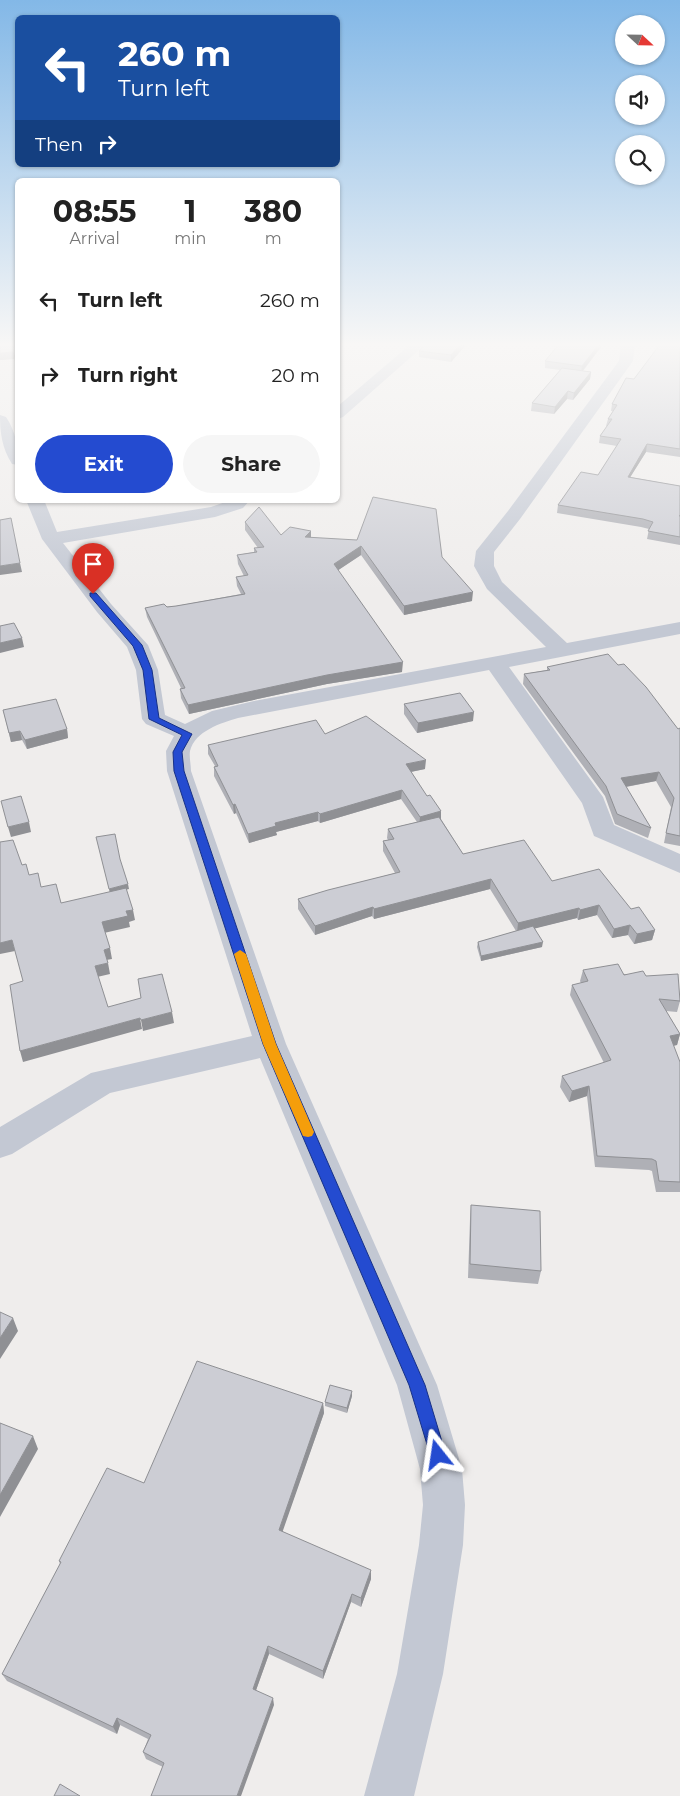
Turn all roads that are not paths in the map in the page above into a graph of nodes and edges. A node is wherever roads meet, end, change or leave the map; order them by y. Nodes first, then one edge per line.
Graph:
1 (1, 427) edge
2 (578, 427) edge
3 (5, 444) edge
4 (15, 456) edge
5 (35, 503) edge
6 (234, 503) edge
7 (51, 539) junction
8 (680, 628) edge
9 (563, 651) junction
10 (495, 663) junction
11 (188, 734) junction
12 (680, 864) edge
13 (270, 1044) junction
14 (0, 1144) edge
15 (389, 1796) edge

1 - 3 street
2 - 9 street
3 - 4 street
5 - 7 street
6 - 7 street
7 - 11 street
8 - 9 street
9 - 10 street
10 - 11 street
10 - 12 street
11 - 13 street
13 - 14 street
13 - 15 street

